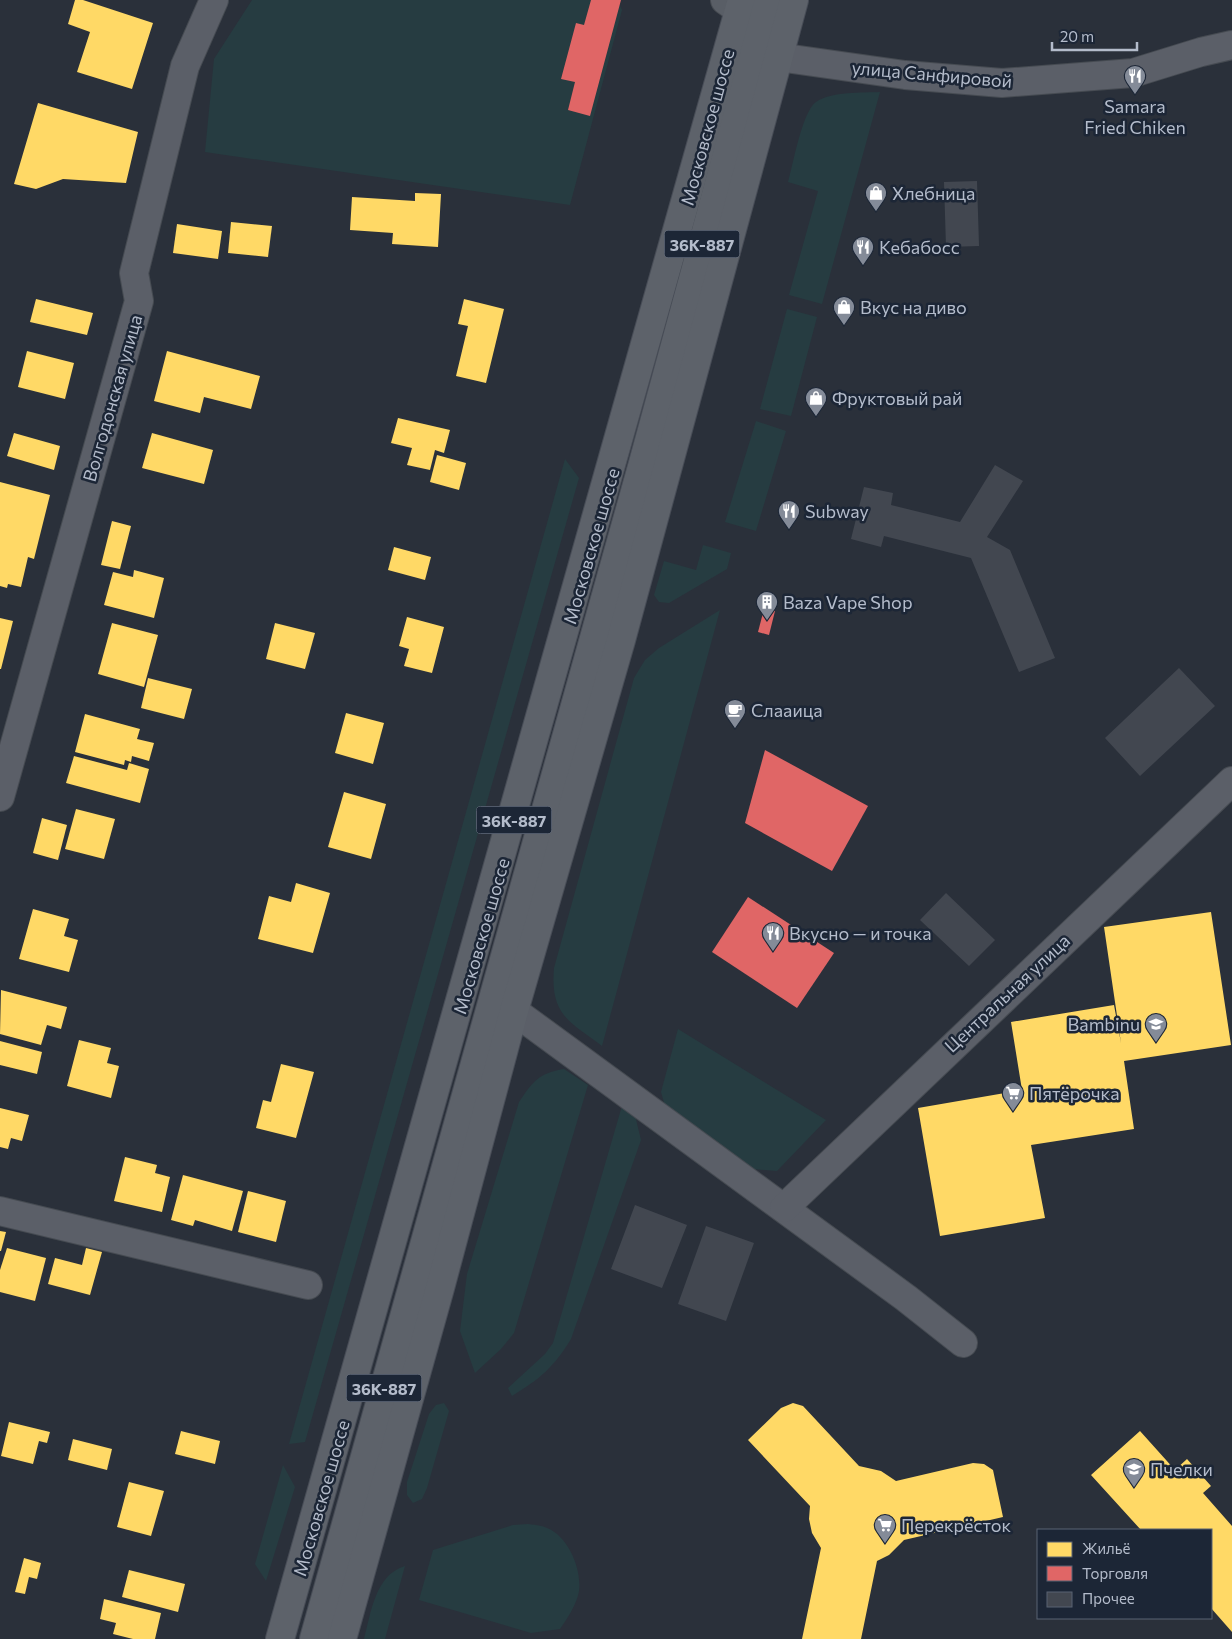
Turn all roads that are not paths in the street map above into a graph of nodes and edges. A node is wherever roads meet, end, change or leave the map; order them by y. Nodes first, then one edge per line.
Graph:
1 (214, 0) edge
2 (769, 0) edge
3 (794, 0) edge
4 (735, 3) edge
5 (762, 26) junction
6 (1232, 45) edge
7 (778, 57) junction
8 (1232, 781) edge
9 (0, 797) edge
10 (514, 1011) junction
11 (784, 1208) junction
12 (0, 1211) edge
13 (308, 1285) dead end
14 (963, 1343) dead end
15 (280, 1639) edge
16 (314, 1639) edge
17 (342, 1639) edge

1 - 9 street, Волгодонская улица
2 - 5 main road, Московское шоссе / 36К-887
3 - 7 main road, 36К-887
4 - 5 main road
4 - 15 main road, Московское шоссе / 36К-887
5 - 16 main road, Московское шоссе / 36К-887
6 - 7 street, улица Санфировой
7 - 10 main road, 36К-887
8 - 11 street, Центральная улица
10 - 11 street
10 - 17 main road, 36К-887
11 - 14 street
12 - 13 street

